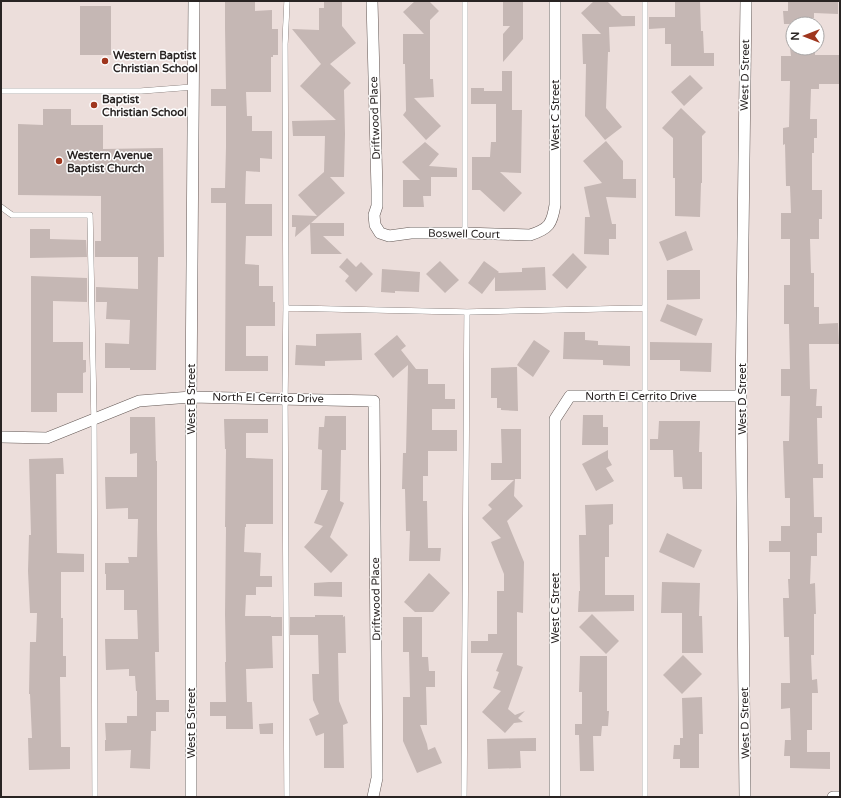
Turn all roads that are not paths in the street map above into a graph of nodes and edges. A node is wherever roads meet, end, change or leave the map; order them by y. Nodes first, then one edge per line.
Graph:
1 (194, 1) edge
2 (287, 1) edge
3 (372, 1) edge
4 (465, 1) edge
5 (555, 1) edge
6 (645, 1) edge
7 (746, 1) edge
8 (193, 87) junction
9 (1, 90) edge
10 (1, 207) edge
11 (548, 228) joint
12 (380, 233) joint
13 (465, 233) junction
14 (286, 308) junction
15 (645, 308) junction
16 (467, 312) junction
17 (645, 396) junction
18 (741, 396) junction
19 (191, 397) junction
20 (285, 399) junction
21 (374, 401) joint
22 (94, 419) junction
23 (555, 420) joint
24 (1, 437) edge
25 (95, 797) edge
26 (191, 797) edge
27 (287, 797) edge
28 (373, 797) edge
29 (464, 797) edge
30 (555, 797) edge
31 (645, 797) edge
32 (745, 797) edge
33 (833, 797) edge
34 (840, 797) edge

1 - 8 street, West B Street
2 - 14 lane
3 - 12 street, Driftwood Place
4 - 13 lane
5 - 11 street, West C Street
6 - 15 lane
7 - 18 street, West D Street
8 - 9 lane
8 - 19 street, West B Street
10 - 22 lane
11 - 13 street, Boswell Court
12 - 13 street, Boswell Court
14 - 16 lane
14 - 20 lane
15 - 16 lane
15 - 17 lane
16 - 29 lane
17 - 18 street, North El Cerrito Drive
17 - 23 street, North El Cerrito Drive
17 - 31 lane
18 - 32 street, West D Street
19 - 20 street, North El Cerrito Drive
19 - 22 street, North El Cerrito Drive
19 - 26 street, West B Street
20 - 21 street, North El Cerrito Drive
20 - 27 lane
21 - 28 street, Driftwood Place
22 - 24 street, North El Cerrito Drive
22 - 25 lane
23 - 30 street, West C Street
33 - 34 street

